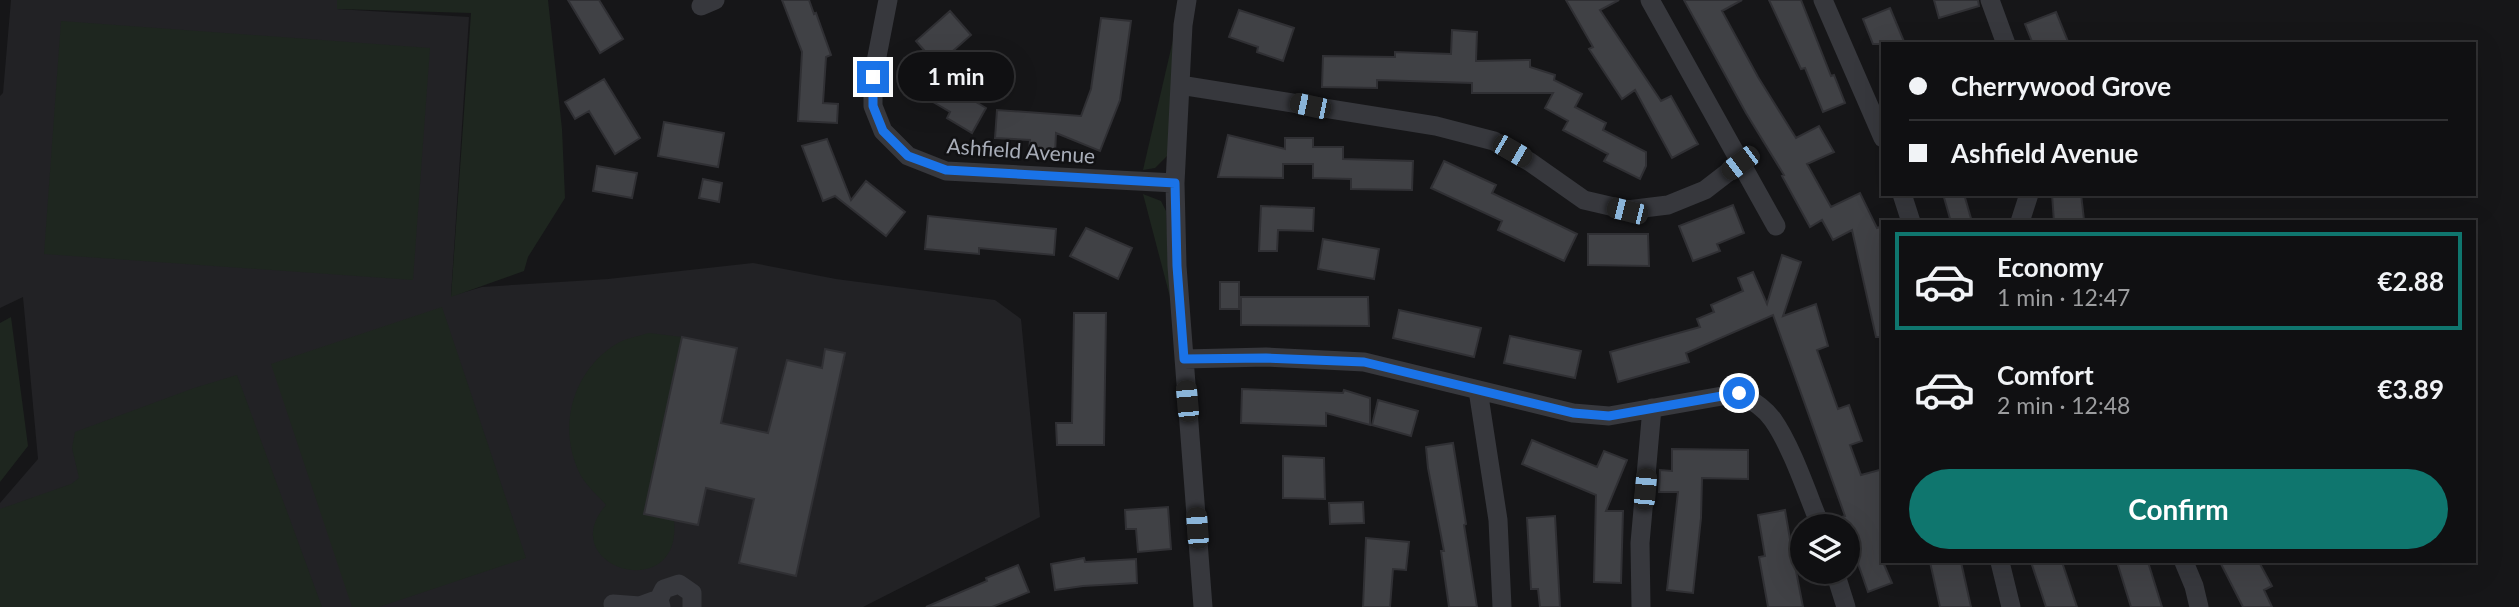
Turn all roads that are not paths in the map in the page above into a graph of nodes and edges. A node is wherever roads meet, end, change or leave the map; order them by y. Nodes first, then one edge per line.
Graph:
1 (888, 0) edge
2 (1187, 0) edge
3 (1650, 0) edge
4 (1823, 0) edge
5 (1990, 0) edge
6 (2005, 42) edge
7 (1180, 85) junction
8 (1881, 133) edge
9 (1740, 163) junction
10 (1175, 183) junction
11 (1903, 196) edge
12 (2028, 196) edge
13 (1910, 220) edge
14 (2021, 220) edge
15 (1776, 226) dead end
16 (1184, 359) junction
17 (1478, 390) junction
18 (1652, 408) junction
19 (1815, 514) edge
20 (2000, 563) edge
21 (2184, 563) edge
22 (1839, 584) edge
23 (660, 603) edge
24 (613, 604) dead end
25 (692, 607) edge
26 (1203, 607) edge
27 (1502, 607) edge
28 (1641, 607) edge
29 (1846, 607) edge
30 (2011, 607) edge
31 (2199, 607) edge

1 - 10 street, Ashfield Avenue
2 - 7 street
3 - 9 street
4 - 8 street
5 - 6 street
7 - 9 street
7 - 10 street
9 - 15 street
10 - 16 street
11 - 13 street
12 - 14 street
16 - 17 street
16 - 26 street
17 - 18 street
17 - 27 street
18 - 19 street
18 - 28 street
20 - 30 street
21 - 31 street
22 - 29 street
23 - 24 street
23 - 25 street

